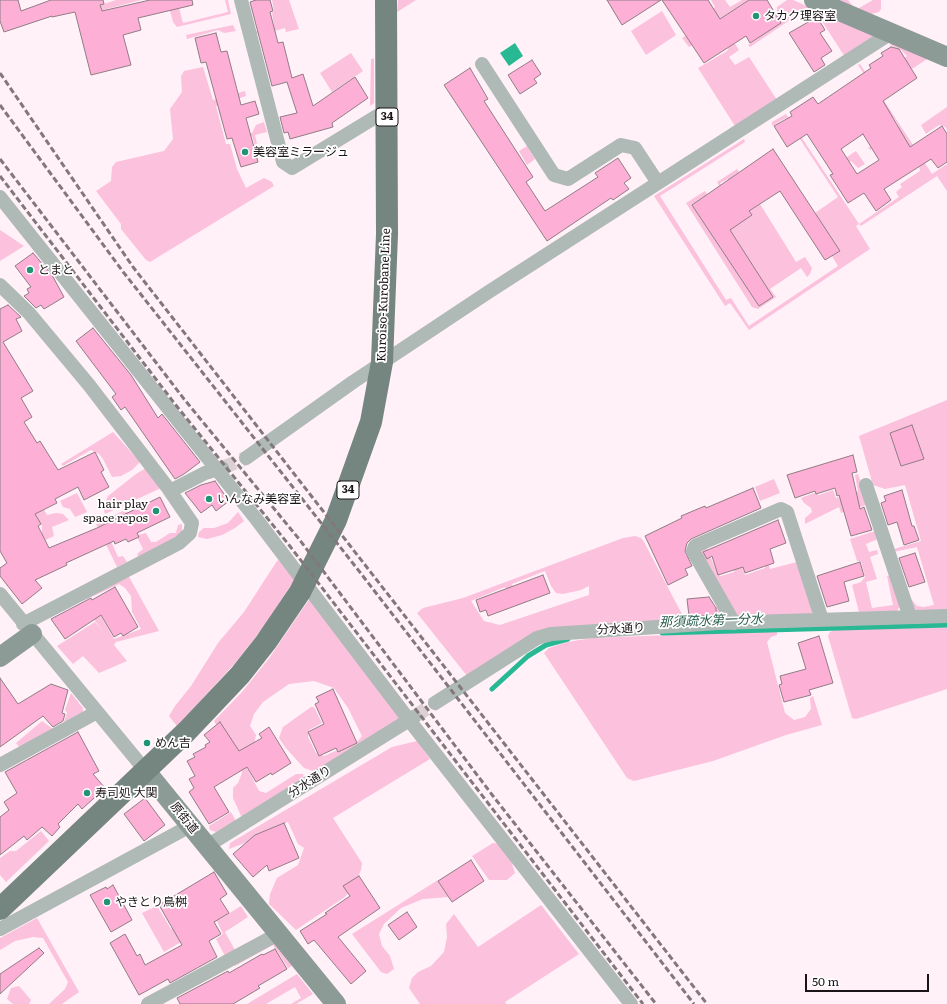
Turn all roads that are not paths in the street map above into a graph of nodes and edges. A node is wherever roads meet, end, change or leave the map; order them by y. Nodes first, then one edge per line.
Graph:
1 (241, 0) edge
2 (386, 0) edge
3 (814, 0) edge
4 (891, 34) junction
5 (947, 58) edge
6 (482, 64) dead end
7 (387, 110) junction
8 (658, 183) junction
9 (0, 198) edge
10 (0, 285) edge
11 (13, 296) junction
12 (0, 302) edge
13 (246, 458) tunnel mouth
14 (219, 469) junction
15 (866, 485) dead end
16 (170, 491) junction
17 (0, 594) edge
18 (947, 616) edge
19 (910, 617) junction
20 (822, 620) junction
21 (734, 623) junction
22 (27, 629) junction
23 (0, 657) edge
24 (435, 703) tunnel mouth
25 (97, 712) junction
26 (411, 718) junction
27 (0, 765) edge
28 (145, 770) junction
29 (190, 826) junction
30 (207, 846) junction
31 (3, 899) edge
32 (0, 929) edge
33 (278, 934) junction
34 (148, 1004) edge
35 (336, 1004) edge
36 (631, 1004) edge

1 - 7 street
2 - 7 main road, Kuroiso-Kurobane Line / 34
3 - 4 street
4 - 5 street
4 - 8 street
6 - 8 street
7 - 28 main road, Kuroiso-Kurobane Line / 34
8 - 13 street
9 - 14 street
10 - 11 street
11 - 12 street
11 - 16 street
14 - 16 street
14 - 26 street
15 - 19 street
16 - 22 street
17 - 22 street, 原街道
18 - 19 street, 分水通り
19 - 20 street, 分水通り
20 - 21 street, 分水通り
20 - 21 street
21 - 24 street, 分水通り
22 - 23 street
22 - 25 street, 原街道
25 - 27 street
25 - 28 street, 原街道
26 - 30 street, 分水通り
26 - 36 street
28 - 29 street, 原街道
28 - 31 main road, Kuroiso-Kurobane Line / 34
29 - 30 street, 原街道
29 - 32 street
30 - 33 street, 原街道
33 - 34 street
33 - 35 street, 原街道

